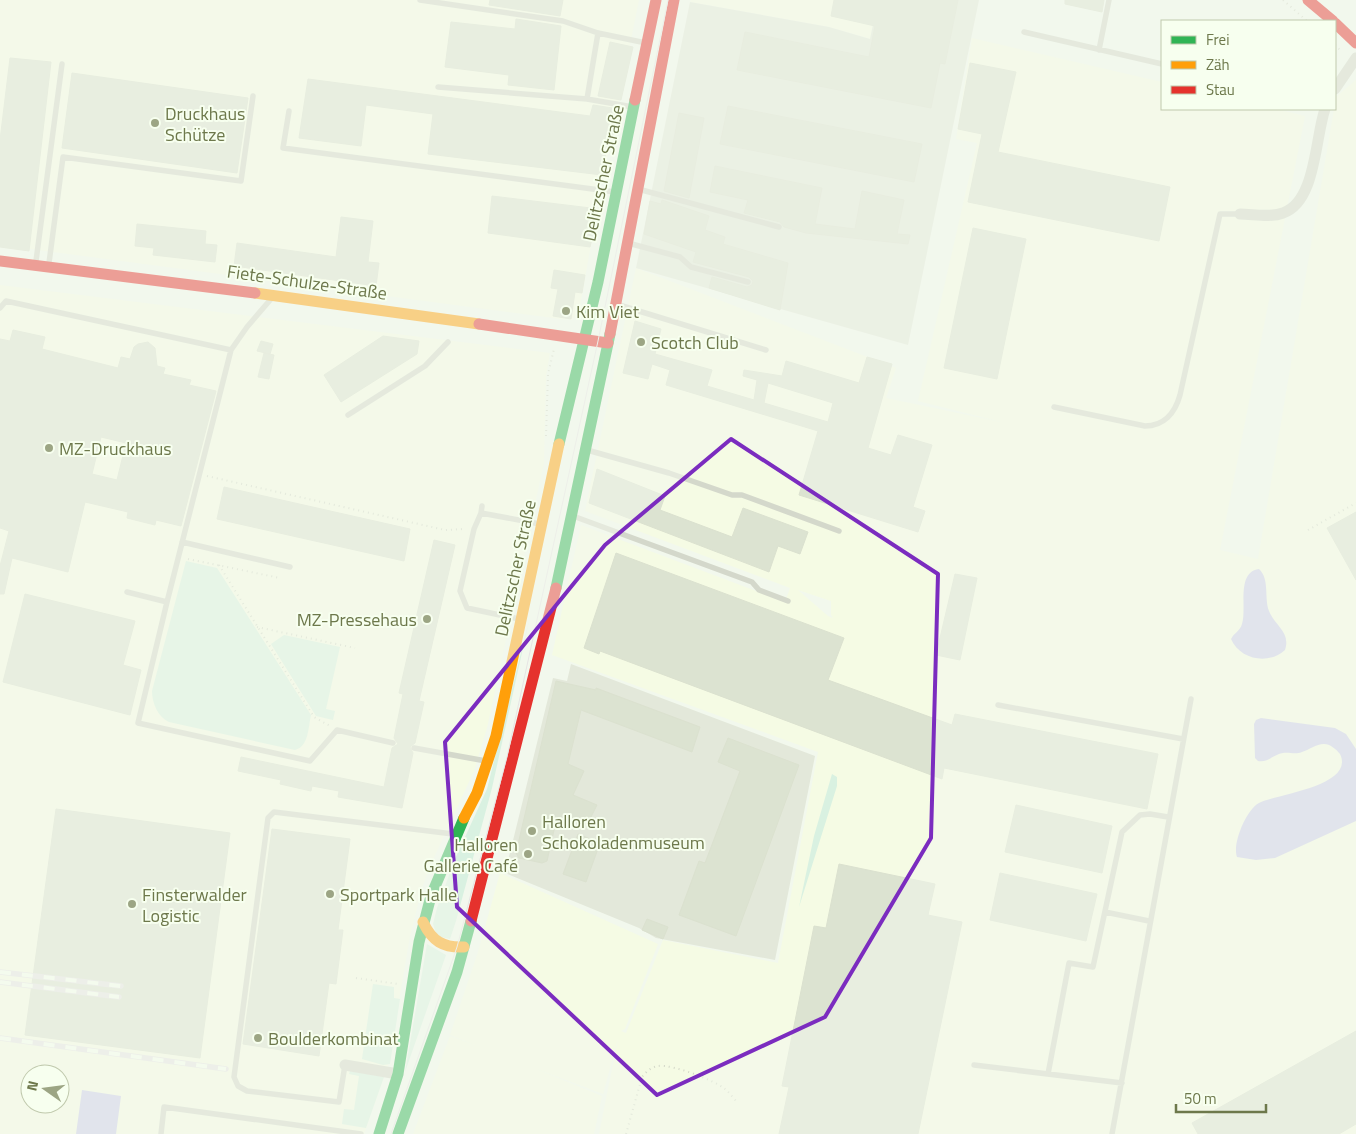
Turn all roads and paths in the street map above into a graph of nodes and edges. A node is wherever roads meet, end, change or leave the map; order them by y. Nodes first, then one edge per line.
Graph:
1 (420, 0) edge
2 (656, 0) edge
3 (674, 0) edge
4 (1109, 0) edge
5 (1283, 0) edge
6 (1308, 0) edge
7 (1306, 20) edge
8 (1332, 20) edge
9 (1336, 24) edge
10 (1024, 32) dead end
11 (598, 33) junction
12 (1356, 43) edge
13 (648, 44) junction
14 (1099, 50) junction
15 (1356, 58) edge
16 (62, 64) dead end
17 (1161, 64) edge
18 (438, 87) dead end
19 (1336, 88) edge
20 (253, 96) dead end
21 (587, 99) junction
22 (635, 108) junction
23 (1325, 110) edge
24 (289, 111) dead end
25 (636, 188) junction
26 (618, 193) junction
27 (1240, 214) joint
28 (779, 227) dead end
29 (626, 243) junction
30 (0, 261) edge
31 (36, 264) junction
32 (49, 265) junction
33 (748, 282) dead end
34 (274, 296) junction
35 (616, 304) junction
36 (0, 308) edge
37 (557, 334) junction
38 (584, 339) junction
39 (448, 342) dead end
40 (608, 343) junction
41 (231, 350) junction
42 (766, 350) dead end
43 (1054, 407) dead end
44 (348, 415) dead end
45 (546, 443) dead end
46 (585, 450) junction
47 (199, 474) junction
48 (1356, 503) edge
49 (571, 516) junction
50 (542, 524) junction
51 (474, 529) junction
52 (1308, 530) dead end
53 (839, 531) dead end
54 (182, 542) junction
55 (178, 557) junction
56 (219, 566) junction
57 (290, 567) dead end
58 (280, 578) dead end
59 (127, 592) dead end
60 (167, 602) junction
61 (788, 602) dead end
62 (522, 619) junction
63 (257, 626) junction
64 (355, 648) dead end
65 (1191, 699) dead end
66 (998, 704) dead end
67 (337, 730) junction
68 (1183, 739) junction
69 (393, 743) dead end
70 (414, 748) dead end
71 (489, 762) junction
72 (1168, 817) junction
73 (456, 834) junction
74 (1105, 912) junction
75 (1150, 921) junction
76 (424, 922) junction
77 (464, 947) junction
78 (356, 978) dead end
79 (412, 986) junction
80 (345, 1065) joint
81 (974, 1065) dead end
82 (398, 1074) junction
83 (1048, 1074) junction
84 (1122, 1083) junction
85 (738, 1103) dead end
86 (161, 1134) edge
87 (361, 1134) edge
88 (379, 1134) edge
89 (398, 1134) edge
90 (626, 1134) edge
91 (1112, 1134) edge

1 - 11 lane
2 - 13 main road, Delitzscher Straße
3 - 25 main road, Delitzscher Straße
4 - 14 lane
5 - 7 path
6 - 8 main road
9 - 12 main road
10 - 14 lane
11 - 13 lane
11 - 21 lane
13 - 22 main road, Delitzscher Straße
14 - 17 lane
15 - 19 street
16 - 31 lane
18 - 21 lane
20 - 32 lane
21 - 22 lane
22 - 26 main road, Delitzscher Straße
23 - 27 street
24 - 26 lane
25 - 28 lane
25 - 29 main road, Delitzscher Straße
26 - 38 main road, Delitzscher Straße
27 - 43 lane
29 - 33 lane
29 - 35 main road, Delitzscher Straße
30 - 31 main road, Fiete-Schulze-Straße
31 - 32 main road, Fiete-Schulze-Straße
32 - 34 main road, Fiete-Schulze-Straße
34 - 37 main road, Fiete-Schulze-Straße
34 - 41 lane
35 - 40 main road, Delitzscher Straße
35 - 42 lane
36 - 41 lane
37 - 38 main road, Fiete-Schulze-Straße
37 - 45 path
38 - 40 main road, Fiete-Schulze-Straße
38 - 50 main road, Delitzscher Straße
39 - 44 lane
40 - 46 main road, Delitzscher Straße
41 - 47 lane
46 - 49 main road, Delitzscher Straße
46 - 53 lane
47 - 51 path
47 - 54 lane
48 - 52 path
49 - 61 lane
49 - 77 main road, Delitzscher Straße
50 - 51 lane
50 - 62 main road, Delitzscher Straße
51 - 62 lane
54 - 55 lane
54 - 57 lane
55 - 56 path
55 - 60 lane
56 - 58 path
56 - 63 path
59 - 60 lane
60 - 67 lane
62 - 71 main road, Delitzscher Straße
63 - 64 path
63 - 67 path
65 - 68 lane
66 - 68 lane
67 - 69 lane
68 - 72 lane
70 - 71 lane
71 - 73 main road, Delitzscher Straße
72 - 74 lane
72 - 75 lane
73 - 76 main road, Delitzscher Straße
73 - 80 lane
74 - 75 lane
74 - 83 lane
75 - 84 lane
76 - 77 main road
76 - 79 main road, Delitzscher Straße
77 - 89 main road, Delitzscher Straße
78 - 79 path
79 - 82 main road, Delitzscher Straße
80 - 82 street
81 - 83 lane
82 - 88 main road, Delitzscher Straße
83 - 84 lane
84 - 91 lane
85 - 90 path
86 - 87 lane

